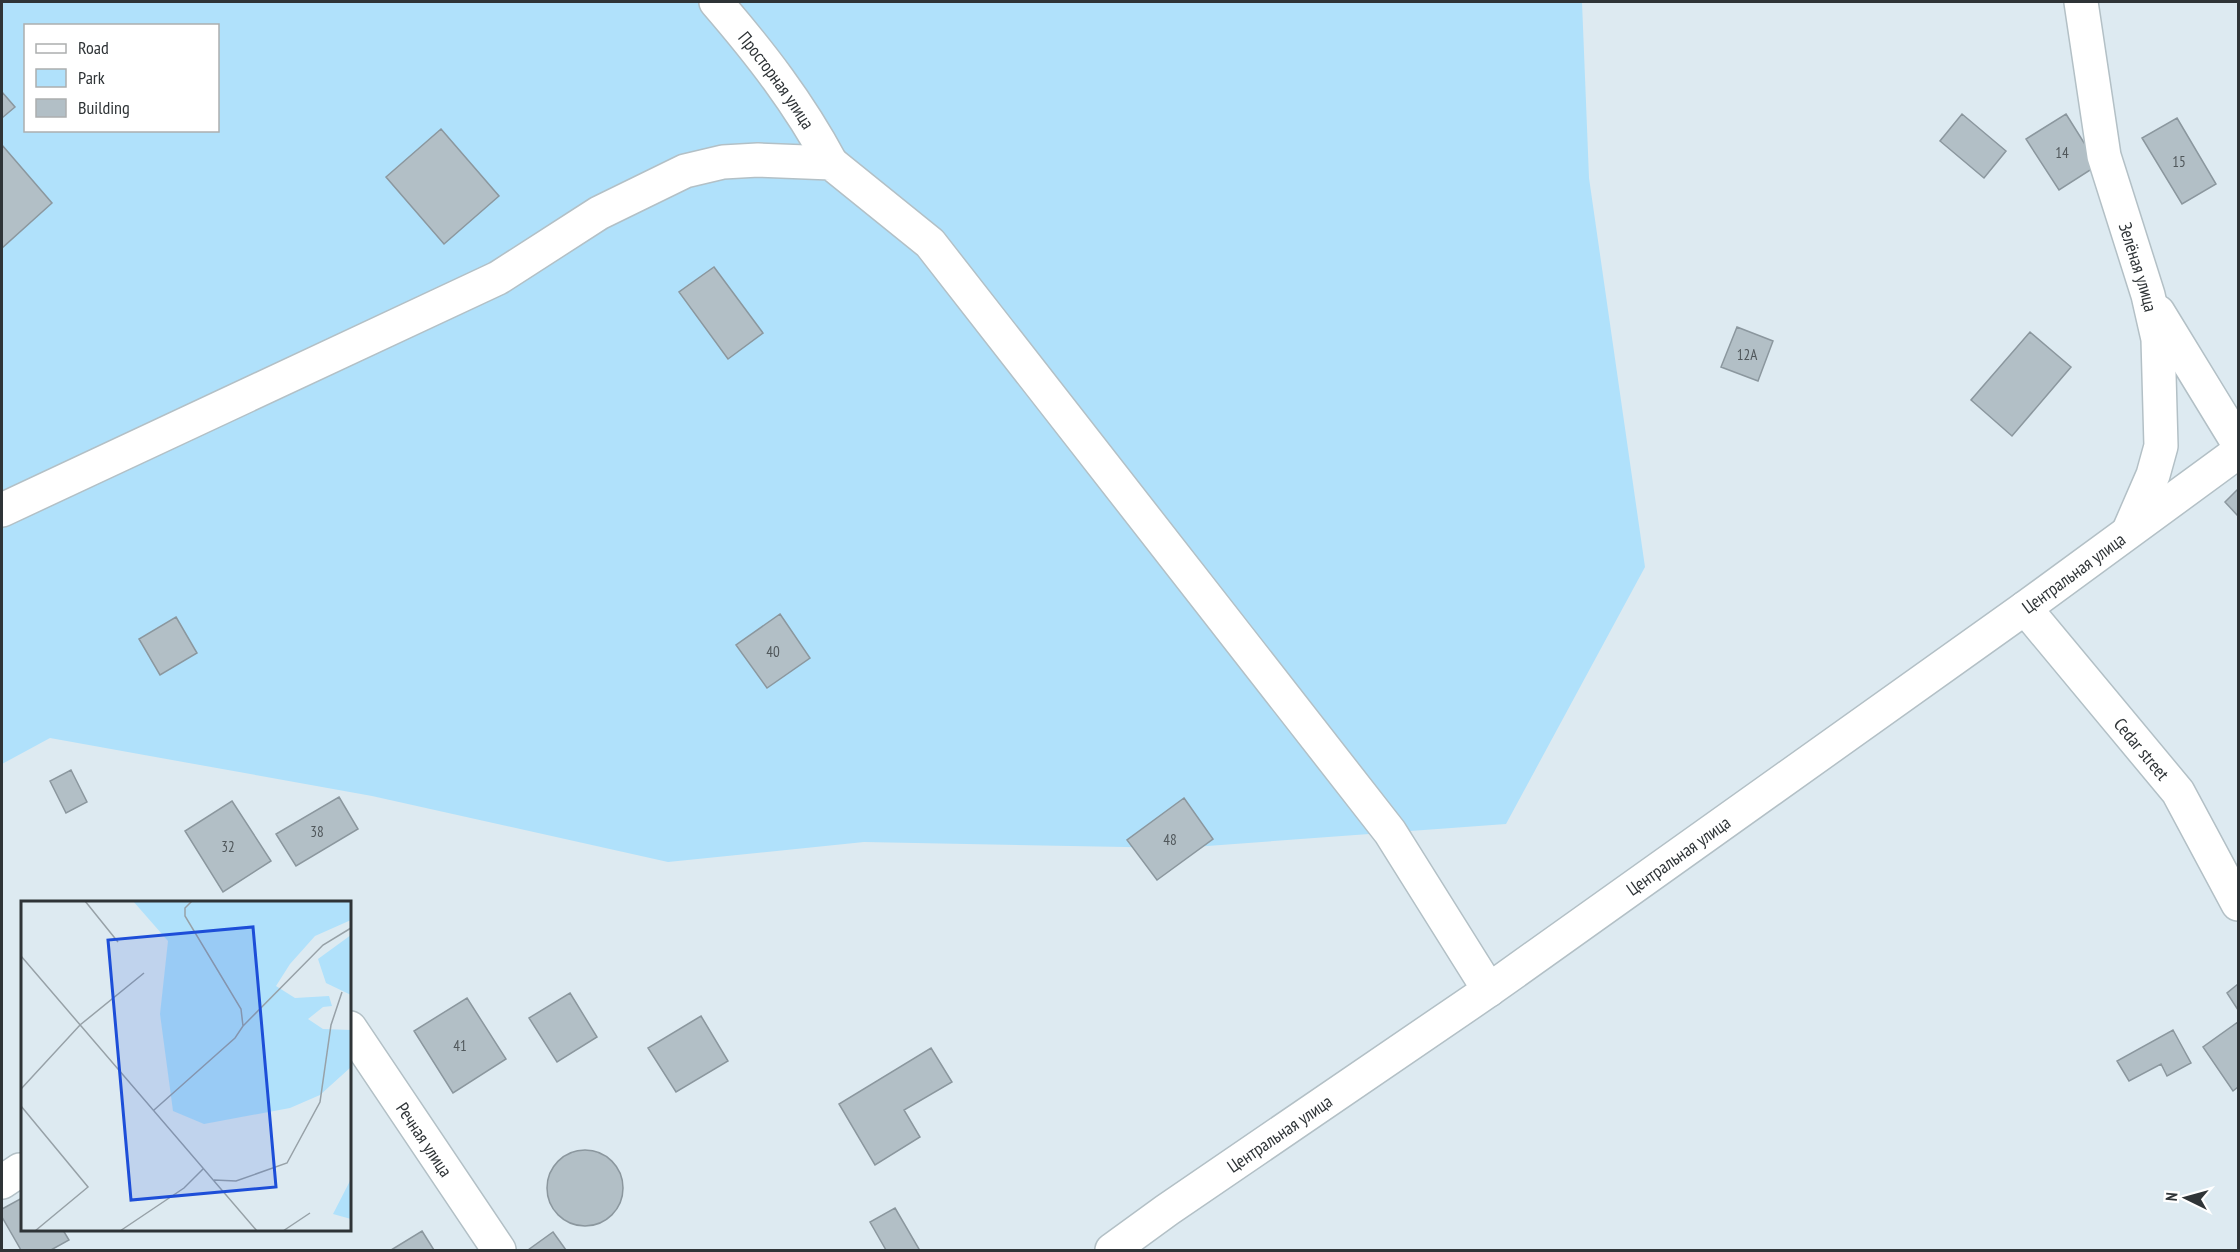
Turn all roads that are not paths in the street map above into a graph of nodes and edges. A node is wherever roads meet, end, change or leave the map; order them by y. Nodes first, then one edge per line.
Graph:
1 (716, 2) edge
2 (2081, 2) edge
3 (831, 163) junction
4 (2148, 295) junction
5 (2238, 443) edge
6 (2238, 452) edge
7 (2, 510) edge
8 (2129, 530) junction
9 (2025, 608) junction
10 (2238, 904) edge
11 (1489, 990) junction
12 (351, 1029) edge
13 (499, 1251) edge
14 (1112, 1251) edge

1 - 3 street, Просторная улица
2 - 4 street, Зелёная улица
3 - 7 street
3 - 11 street
4 - 5 street
4 - 8 street, Зелёная улица
6 - 8 street, Центральная улица
8 - 9 street, Центральная улица
9 - 10 street, Cedar street
9 - 11 street, Центральная улица
11 - 14 street, Центральная улица
12 - 13 street, Речная улица

